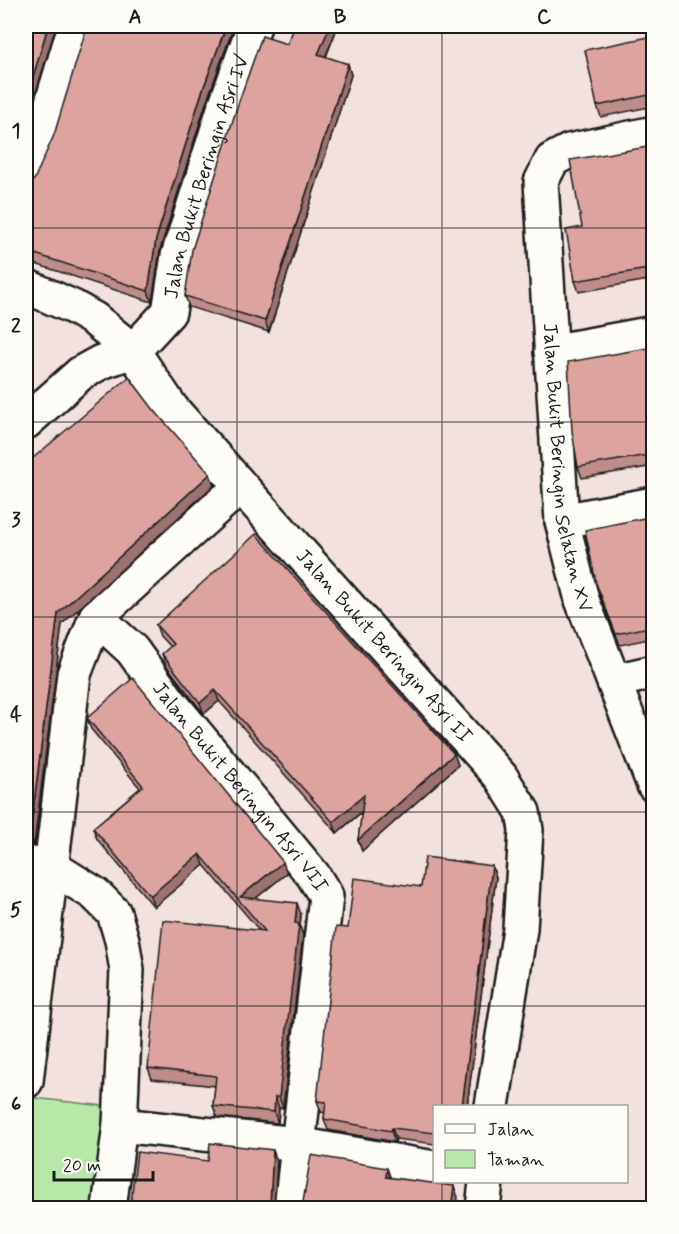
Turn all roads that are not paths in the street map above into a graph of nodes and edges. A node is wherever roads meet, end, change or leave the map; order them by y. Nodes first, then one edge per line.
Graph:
1 (75, 26) edge
2 (255, 26) edge
3 (654, 133) edge
4 (26, 177) edge
5 (26, 286) edge
6 (654, 333) edge
7 (133, 351) junction
8 (551, 352) junction
9 (26, 422) edge
10 (241, 489) junction
11 (654, 504) edge
12 (562, 521) junction
13 (96, 617) junction
14 (654, 672) edge
15 (614, 681) junction
16 (654, 785) edge
17 (39, 865) edge
18 (26, 1081) edge
19 (492, 1105) edge
20 (120, 1125) junction
21 (297, 1144) junction
22 (433, 1168) edge
23 (486, 1183) edge
24 (110, 1209) edge
25 (291, 1209) edge
26 (483, 1209) edge

1 - 4 street
2 - 7 street, Jalan Bukit Beringin Asri IV
3 - 8 street, Jalan Bukit Beringin Selatan XV
5 - 7 street, Jalan Bukit Beringin Asri II
6 - 8 street
7 - 9 street
7 - 10 street, Jalan Bukit Beringin Asri II
8 - 12 street, Jalan Bukit Beringin Selatan XV
10 - 13 street
10 - 19 street, Jalan Bukit Beringin Asri II
11 - 12 street
12 - 15 street, Jalan Bukit Beringin Selatan XV
13 - 17 street
13 - 21 street, Jalan Bukit Beringin Asri VII
14 - 15 street
15 - 16 street, Jalan Bukit Beringin Selatan XV
17 - 18 street
17 - 20 street
20 - 21 street
20 - 24 street
21 - 22 street
21 - 25 street, Jalan Bukit Beringin Asri VII
23 - 26 street

